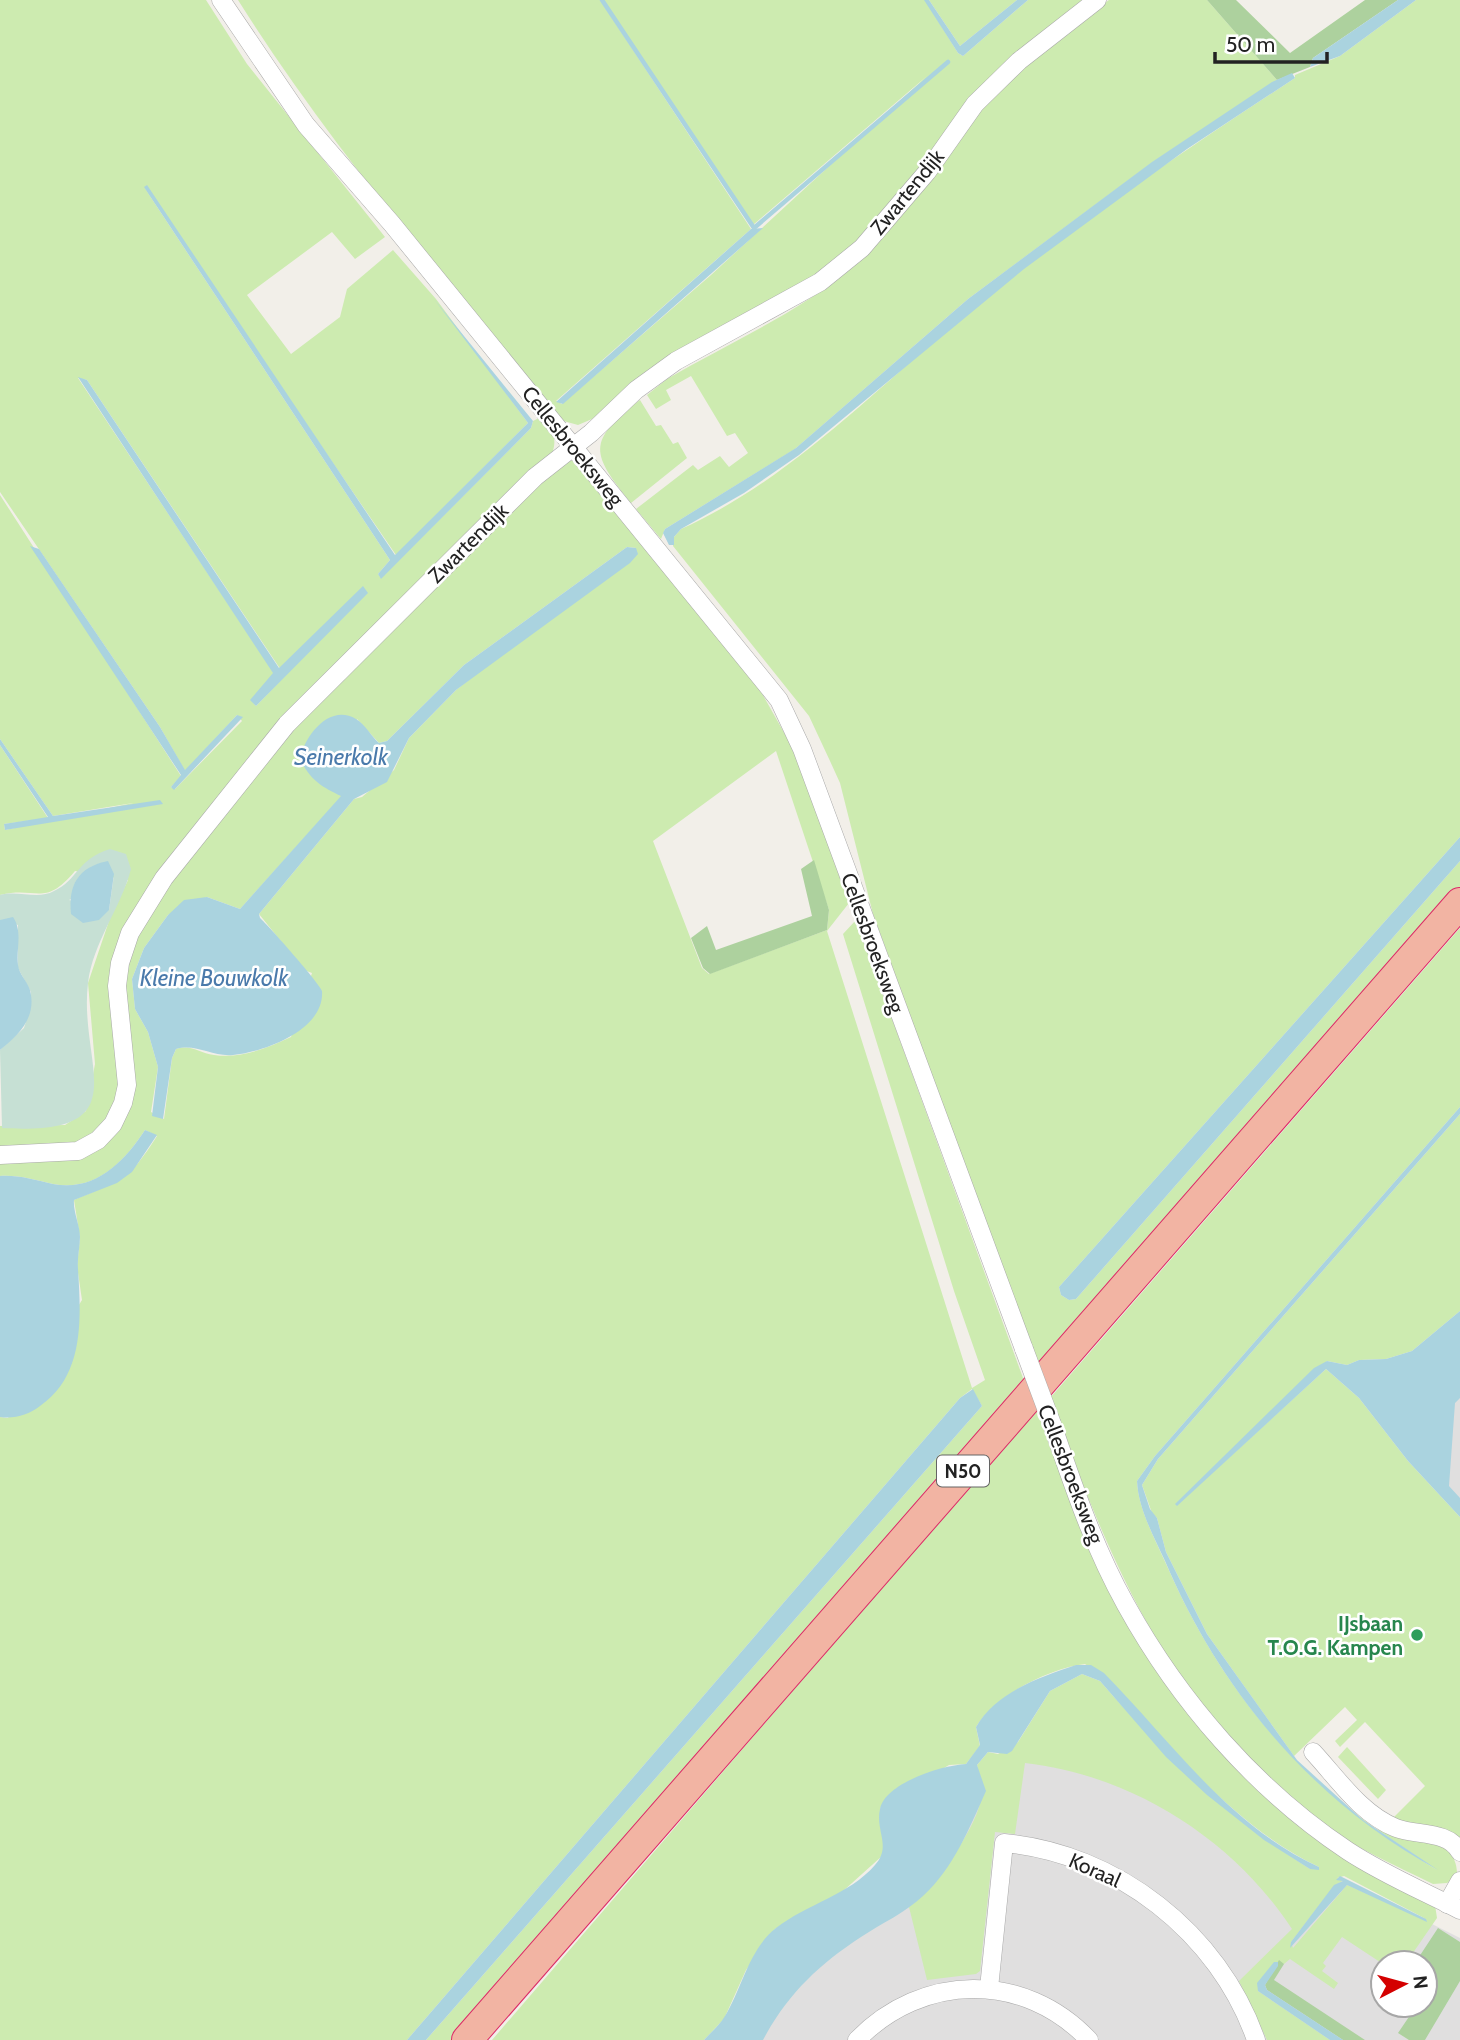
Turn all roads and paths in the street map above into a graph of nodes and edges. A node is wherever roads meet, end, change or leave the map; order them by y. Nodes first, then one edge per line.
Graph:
1 (220, 0) edge
2 (1097, 0) edge
3 (573, 447) junction
4 (1460, 903) edge
5 (1460, 917) edge
6 (0, 1155) edge
7 (1312, 1752) dead end
8 (1460, 1852) edge
9 (1460, 1881) edge
10 (1454, 1907) edge
11 (989, 1988) junction
12 (467, 2040) edge
13 (479, 2040) edge
14 (857, 2040) edge
15 (1089, 2040) edge
16 (1256, 2040) edge

1 - 3 street, Cellesbroeksweg
2 - 3 street, Zwartendijk
3 - 6 street, Zwartendijk
3 - 10 street, Cellesbroeksweg, bridge
4 - 12 highway, N50
5 - 13 highway, N50
7 - 8 street
9 - 10 street, Cellesbroeksweg
11 - 14 street
11 - 15 street
11 - 16 street, Koraal

